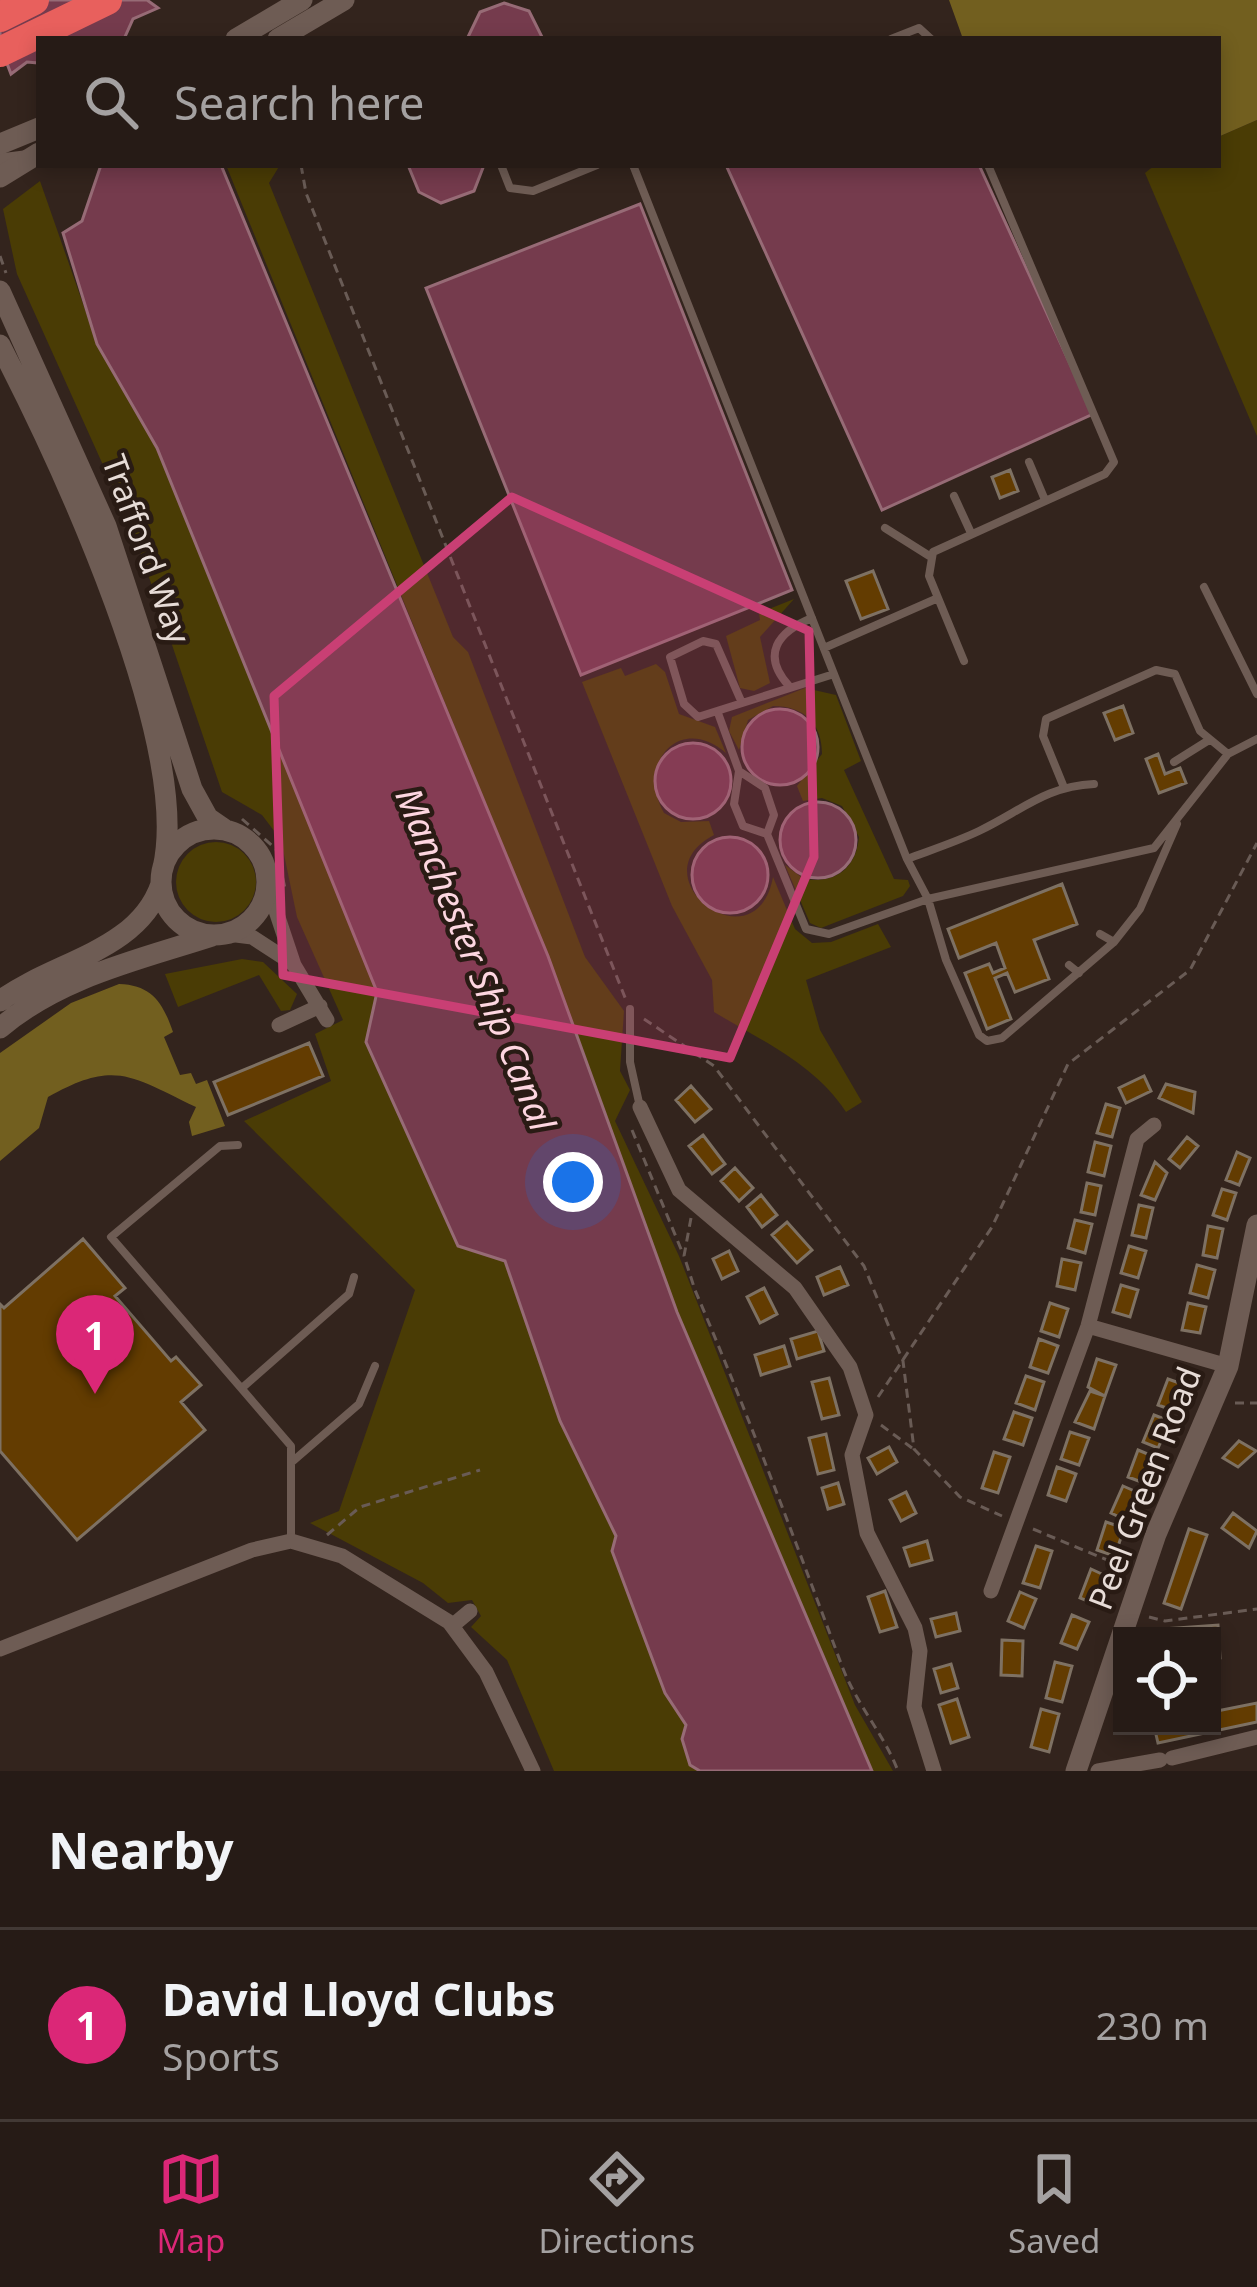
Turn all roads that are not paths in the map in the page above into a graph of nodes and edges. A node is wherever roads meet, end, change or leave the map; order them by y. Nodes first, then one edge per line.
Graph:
1 (34, 0) edge
2 (107, 0) edge
3 (302, 0) edge
4 (344, 0) edge
5 (0, 16) edge
6 (241, 36) edge
7 (283, 36) edge
8 (899, 36) edge
9 (928, 36) edge
10 (0, 52) edge
11 (36, 129) edge
12 (0, 144) edge
13 (35, 155) edge
14 (0, 161) edge
15 (502, 168) edge
16 (589, 168) edge
17 (634, 168) edge
18 (989, 168) edge
19 (0, 177) edge
20 (0, 291) edge
21 (0, 345) edge
22 (1029, 462) dead end
23 (954, 496) dead end
24 (1045, 500) junction
25 (885, 528) dead end
26 (971, 533) junction
27 (932, 557) junction
28 (1204, 587) dead end
29 (939, 598) junction
30 (812, 618) junction
31 (824, 647) junction
32 (964, 661) dead end
33 (834, 674) junction
34 (789, 686) junction
35 (1257, 694) edge
36 (742, 703) junction
37 (718, 713) junction
38 (1209, 740) junction
39 (1257, 740) edge
40 (1228, 754) junction
41 (1174, 762) dead end
42 (739, 771) junction
43 (1094, 784) dead end
44 (1063, 785) junction
45 (1182, 812) junction
46 (224, 830) junction
47 (766, 834) junction
48 (907, 860) junction
49 (162, 876) junction
50 (268, 887) junction
51 (928, 899) junction
52 (1100, 934) dead end
53 (220, 935) junction
54 (1114, 943) junction
55 (295, 965) junction
56 (1069, 965) dead end
57 (1078, 973) junction
58 (0, 1001) edge
59 (630, 1009) road end
60 (279, 1025) dead end
61 (0, 1028) edge
62 (640, 1106) joint
63 (1154, 1125) dead end
64 (238, 1145) dead end
65 (1257, 1225) edge
66 (353, 1277) dead end
67 (1088, 1326) junction
68 (376, 1366) dead end
69 (1228, 1366) junction
70 (242, 1388) junction
71 (292, 1462) junction
72 (291, 1541) junction
73 (992, 1591) dead end
74 (470, 1611) dead end
75 (452, 1625) junction
76 (0, 1649) edge
77 (1257, 1737) edge
78 (1154, 1763) edge
79 (532, 1771) edge
80 (934, 1771) edge
81 (1076, 1771) edge
82 (1098, 1771) edge

1 - 5 highway
2 - 10 highway
3 - 6 street
4 - 7 street
8 - 9 lane
11 - 12 street
13 - 14 street
13 - 19 street
15 - 16 lane
17 - 30 lane
18 - 24 lane
20 - 46 street, Trafford Way
21 - 49 street, Trafford Way
22 - 24 lane
23 - 26 lane
24 - 26 lane
25 - 27 lane
26 - 27 lane
27 - 29 lane
28 - 35 lane
29 - 31 lane
29 - 32 lane
30 - 31 lane
30 - 34 lane
31 - 33 lane
33 - 34 lane
33 - 48 lane
34 - 36 lane
36 - 37 lane
36 - 37 lane
37 - 42 lane
38 - 40 lane
38 - 41 lane
38 - 44 lane
39 - 40 lane
40 - 45 lane
42 - 47 lane
42 - 47 lane
43 - 44 lane
44 - 48 lane
45 - 51 lane
45 - 54 lane
46 - 49 street
46 - 50 street
47 - 51 lane
48 - 51 lane
49 - 53 street
49 - 58 street
50 - 53 street
50 - 55 street
51 - 57 lane
52 - 54 lane
53 - 55 street
53 - 61 street
54 - 57 lane
55 - 60 street
56 - 57 lane
59 - 62 lane
62 - 80 street
63 - 67 street
64 - 70 lane
65 - 69 street, Peel Green Road
66 - 70 lane
67 - 69 street
67 - 73 street
68 - 71 lane
69 - 81 street, Peel Green Road
70 - 71 lane
71 - 72 lane
72 - 75 street
72 - 76 street
74 - 75 street
75 - 79 street
77 - 78 street
78 - 82 street

